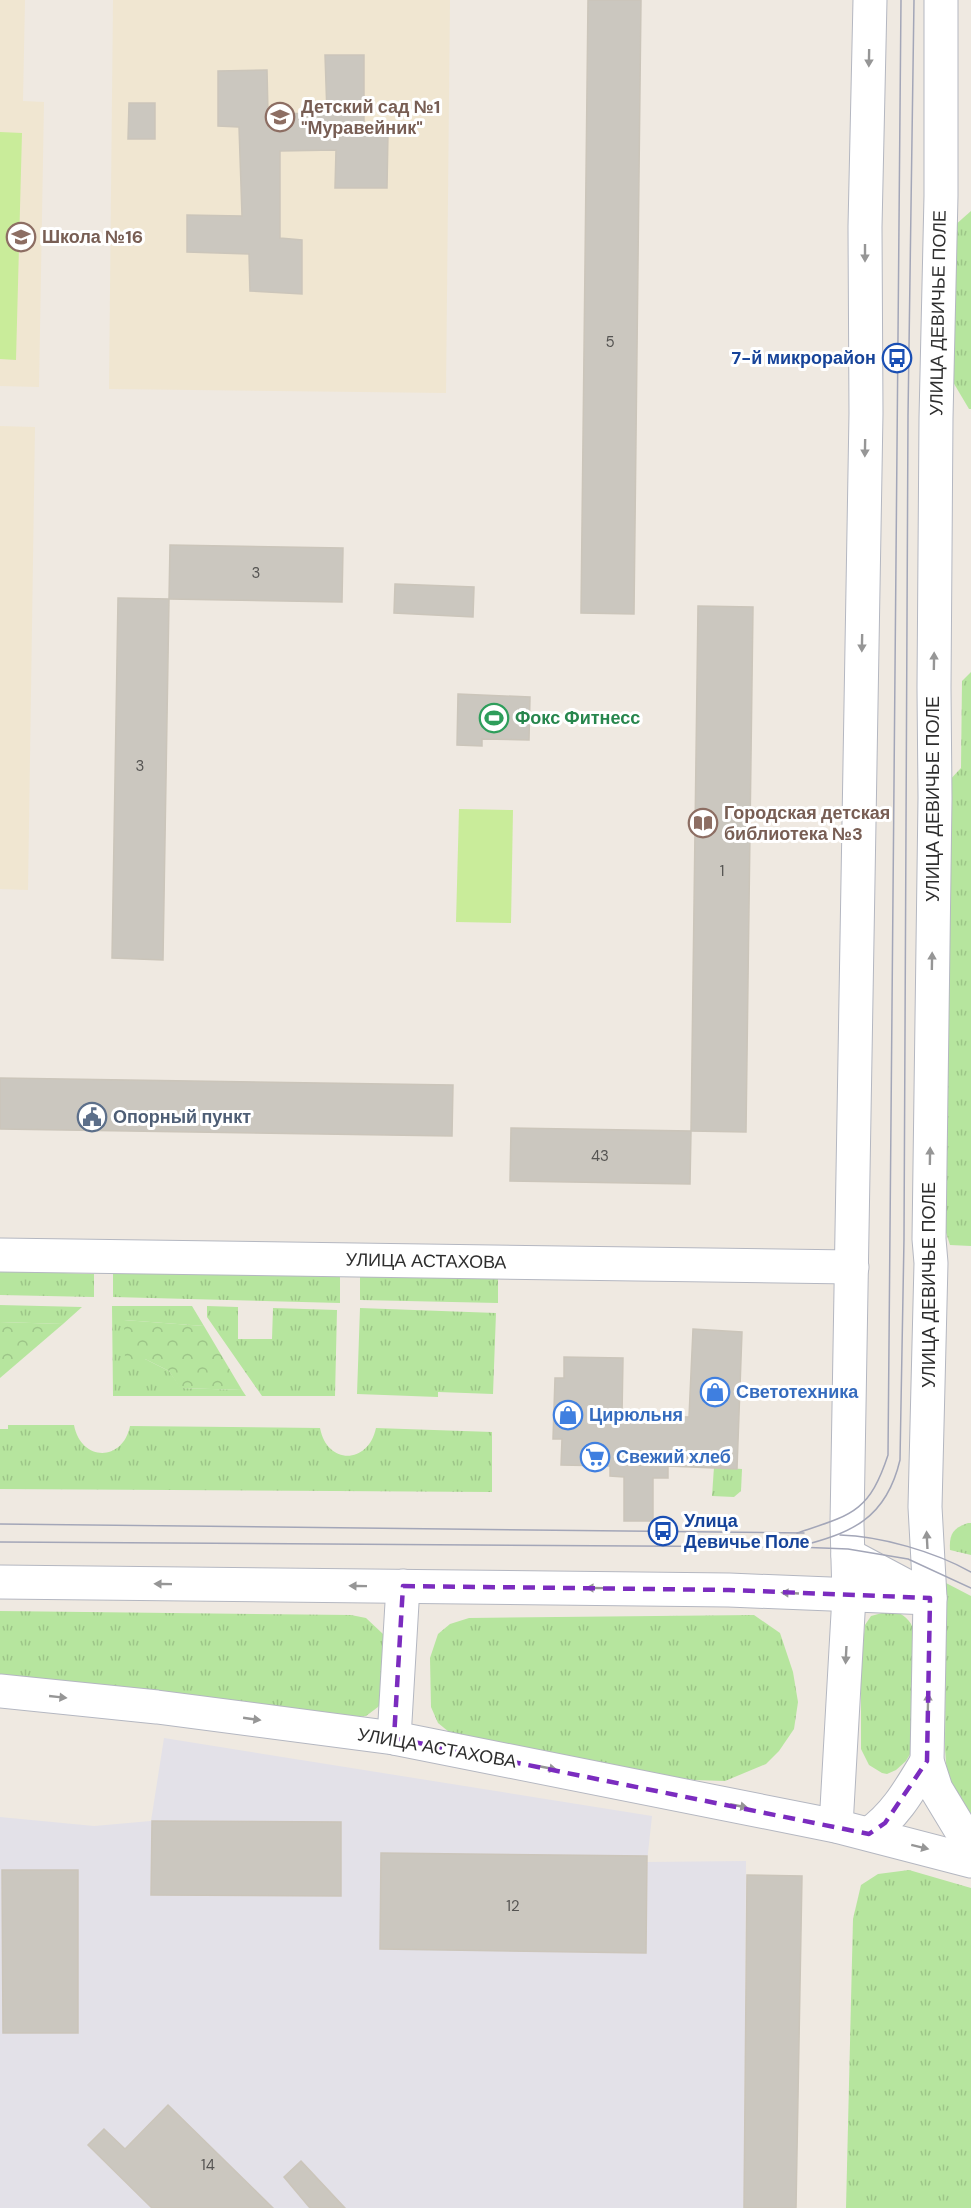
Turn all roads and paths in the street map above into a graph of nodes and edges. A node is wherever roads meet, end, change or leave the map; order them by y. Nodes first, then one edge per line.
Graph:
1 (870, 0) edge
2 (941, 0) edge
3 (0, 1256) edge
4 (852, 1267) junction
5 (848, 1555) junction
6 (0, 1582) edge
7 (403, 1587) junction
8 (849, 1596) junction
9 (930, 1598) junction
10 (0, 1691) edge
11 (394, 1738) junction
12 (927, 1761) junction
13 (836, 1826) junction
14 (869, 1834) junction
15 (971, 1842) edge
16 (971, 1860) edge

1 -> 4 main road
9 -> 2 main road, УЛИЦА ДЕВИЧЬЕ ПОЛЕ
3 - 4 main road, УЛИЦА АСТАХОВА
4 - 5 main road
5 - 8 main road
5 - 9 main road
7 -> 6 main road
8 -> 7 main road
7 - 11 main road
8 - 9 main road
8 -> 13 main road
12 -> 9 main road, УЛИЦА ДЕВИЧЬЕ ПОЛЕ
10 -> 11 main road, УЛИЦА АСТАХОВА
11 -> 13 main road, УЛИЦА АСТАХОВА
12 - 14 main road
12 - 15 main road
13 - 14 main road, УЛИЦА АСТАХОВА
14 -> 16 main road, УЛИЦА АСТАХОВА

